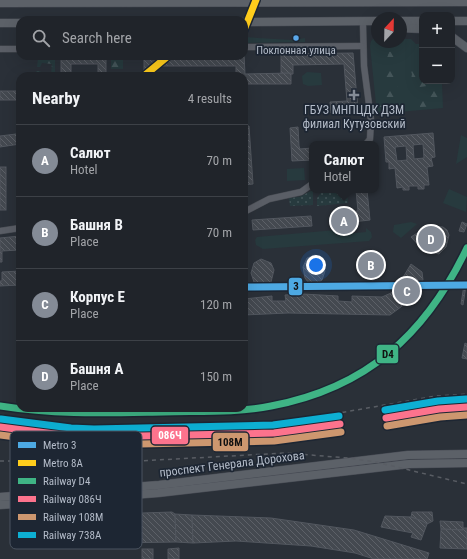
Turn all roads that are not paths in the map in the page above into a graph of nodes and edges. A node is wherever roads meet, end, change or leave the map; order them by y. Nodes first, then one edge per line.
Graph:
1 (147, 0) edge
2 (467, 2) edge
3 (0, 3) edge
4 (126, 4) junction
5 (326, 21) junction
6 (371, 21) edge
7 (407, 21) edge
8 (419, 21) edge
9 (455, 21) edge
10 (467, 21) edge
11 (248, 22) edge
12 (0, 23) edge
13 (16, 23) edge
14 (362, 24) junction
15 (371, 25) edge
16 (407, 28) edge
17 (419, 29) edge
18 (455, 39) edge
19 (363, 46) junction
20 (248, 47) edge
21 (467, 48) edge
22 (0, 49) edge
23 (16, 49) edge
24 (367, 141) edge
25 (309, 186) edge
26 (248, 210) edge
27 (16, 229) edge
28 (0, 232) edge
29 (467, 454) edge
30 (467, 463) edge
31 (142, 487) edge
32 (142, 494) edge
33 (0, 496) edge
34 (10, 497) edge
35 (10, 504) edge
36 (0, 506) edge

1 - 4 main road
2 - 4 main road
3 - 4 main road
5 - 6 main road
5 - 11 main road
5 - 14 main road
7 - 8 main road
9 - 10 main road
12 - 13 main road
14 - 15 main road
14 - 19 street
16 - 17 main road
18 - 21 main road
19 - 20 street
19 - 24 street
22 - 23 street
25 - 26 street
27 - 28 street
29 - 31 main road, проспект Генерала Дорохова
30 - 32 main road, проспект Генерала Дорохова
33 - 34 main road, проспект Генерала Дорохова
35 - 36 main road, проспект Генерала Дорохова

